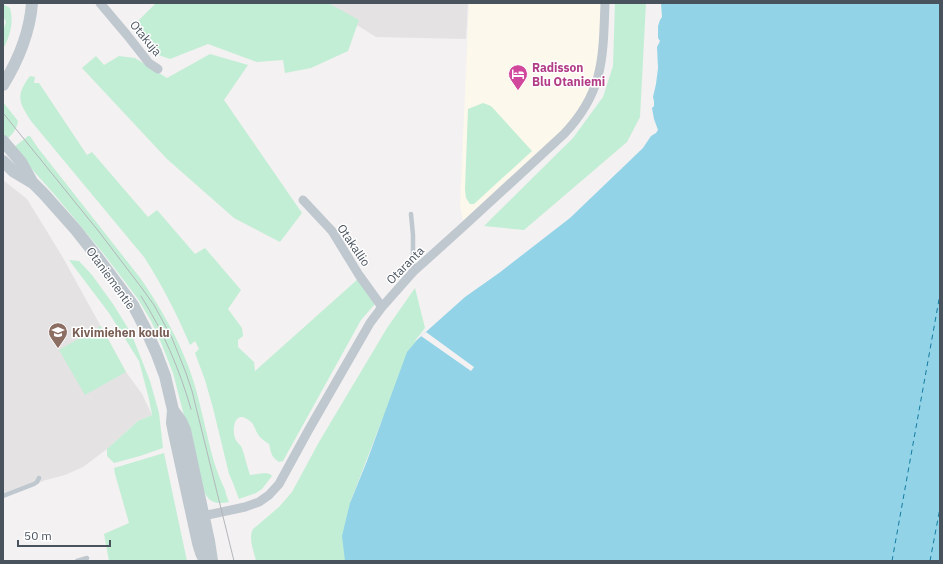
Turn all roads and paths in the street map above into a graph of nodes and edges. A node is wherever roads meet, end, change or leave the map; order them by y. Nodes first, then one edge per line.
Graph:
1 (32, 3) edge
2 (100, 3) edge
3 (605, 3) edge
4 (158, 68) dead end
5 (3, 85) edge
6 (3, 141) edge
7 (3, 161) edge
8 (33, 183) junction
9 (303, 200) dead end
10 (411, 214) dead end
11 (413, 272) junction
12 (382, 307) junction
13 (39, 478) dead end
14 (3, 496) edge
15 (198, 517) junction
16 (86, 558) dead end
17 (78, 561) edge
18 (205, 561) edge
19 (212, 561) edge

1 - 5 street
2 - 4 street, Otakuja
3 - 11 street, Otaranta
6 - 8 street, Otaniementie
7 - 8 street, Otaniementie
8 - 15 street, Otaniementie
9 - 12 street, Otakallio
10 - 11 lane
11 - 12 street, Otaranta
12 - 15 street, Otaranta
13 - 14 lane
15 - 18 street, Otaniementie
15 - 19 street, Otaniementie
16 - 17 lane

